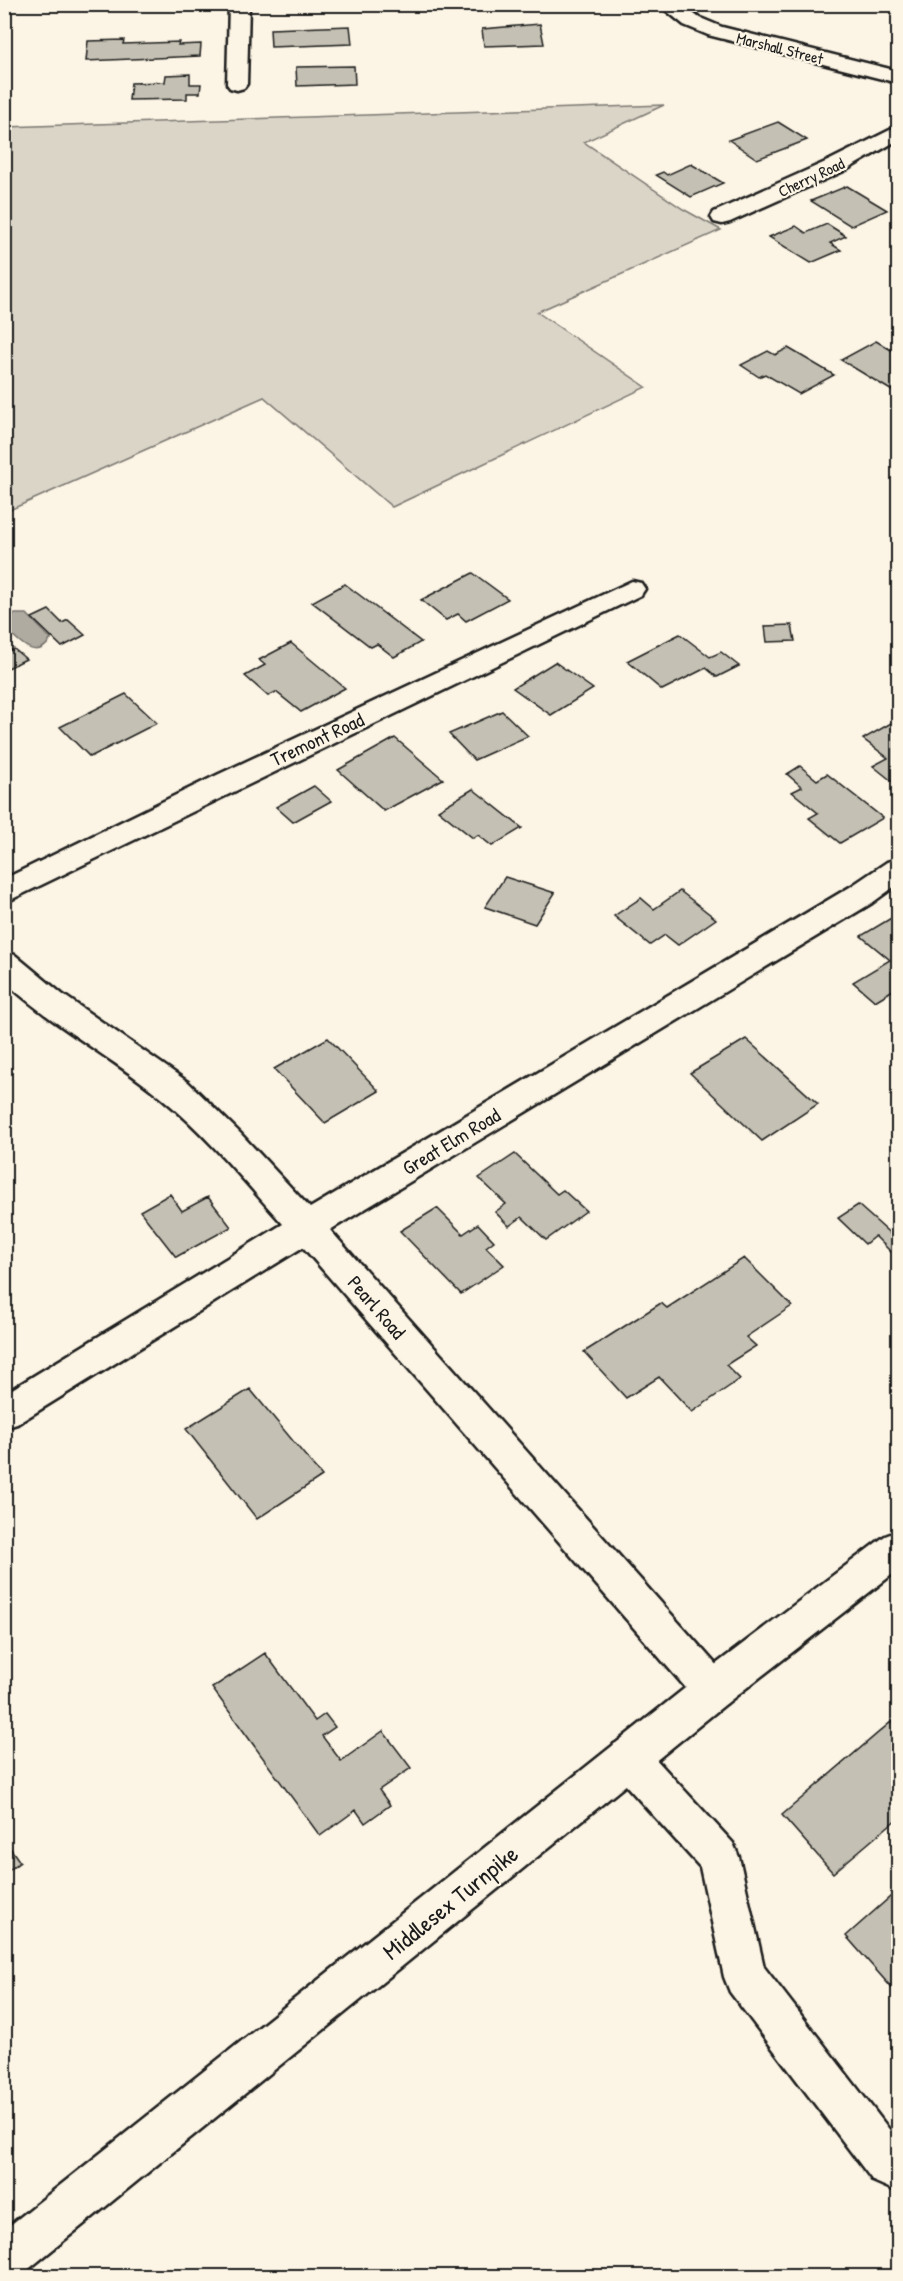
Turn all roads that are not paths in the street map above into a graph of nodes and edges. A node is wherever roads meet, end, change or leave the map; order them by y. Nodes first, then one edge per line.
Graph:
1 (238, 4) edge
2 (667, 4) edge
3 (898, 78) edge
4 (237, 84) dead end
5 (898, 132) edge
6 (723, 217) dead end
7 (632, 589) dead end
8 (898, 870) edge
9 (4, 892) edge
10 (4, 963) edge
11 (307, 1227) junction
12 (4, 1413) edge
13 (898, 1548) edge
14 (713, 1690) junction
15 (628, 1758) junction
16 (898, 2170) edge
17 (4, 2260) edge

1 - 4 street
2 - 3 street, Marshall Street
5 - 6 street, Cherry Road
7 - 9 street, Tremont Road
8 - 11 street, Great Elm Road
10 - 11 street, Pearl Road
11 - 12 street, Great Elm Road
11 - 14 street, Pearl Road
13 - 14 street, Middlesex Turnpike
14 - 15 street, Middlesex Turnpike
15 - 16 street
15 - 17 street, Middlesex Turnpike

